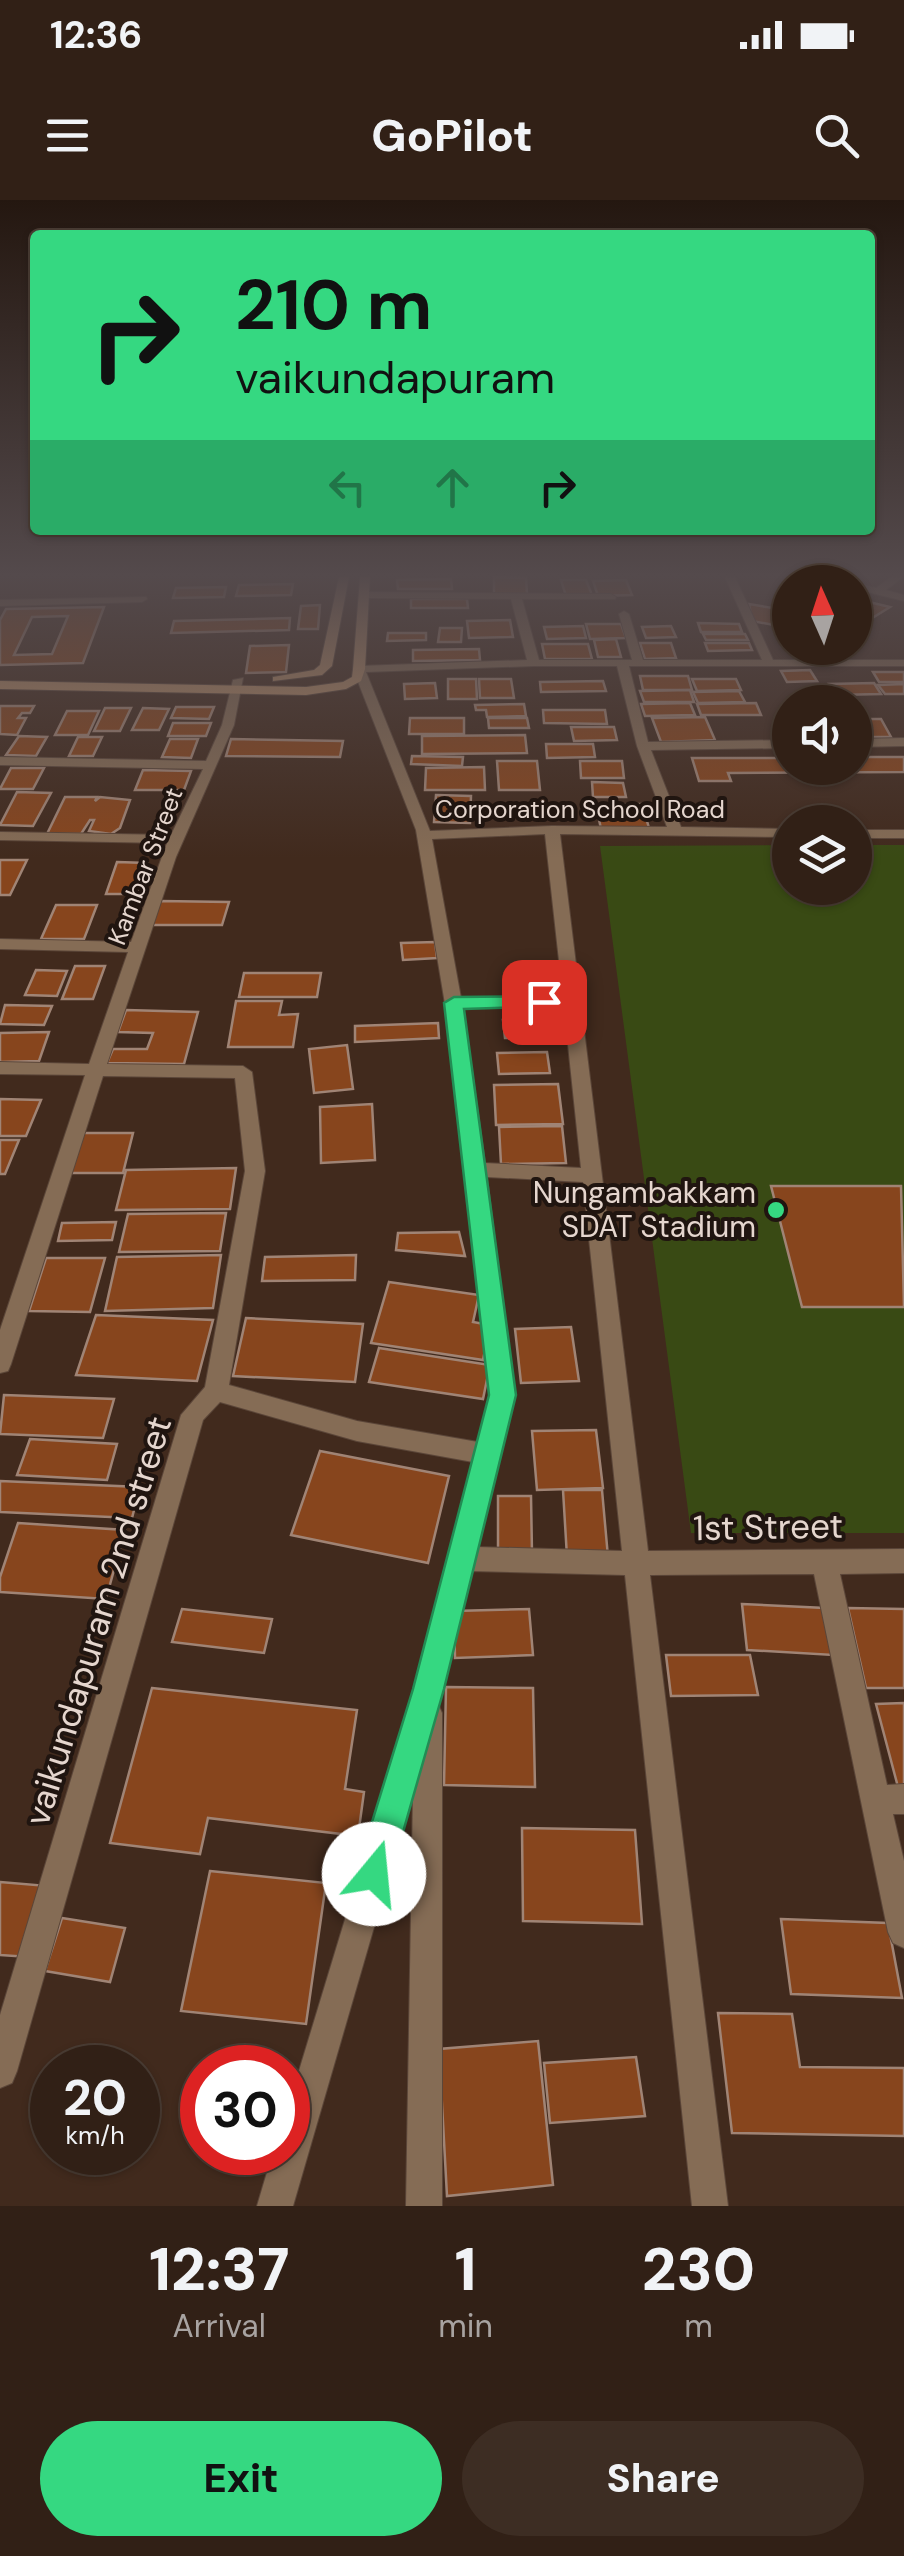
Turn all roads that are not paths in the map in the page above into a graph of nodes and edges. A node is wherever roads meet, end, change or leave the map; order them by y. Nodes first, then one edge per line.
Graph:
1 (321, 671) edge
2 (359, 671) edge
3 (360, 671) edge
4 (624, 671) edge
5 (0, 675) edge
6 (0, 685) edge
7 (239, 685) junction
8 (904, 742) edge
9 (872, 743) edge
10 (772, 744) edge
11 (643, 746) junction
12 (0, 761) edge
13 (210, 765) junction
14 (423, 830) junction
15 (552, 830) junction
16 (676, 833) junction
17 (772, 833) edge
18 (872, 834) edge
19 (904, 834) edge
20 (0, 836) edge
21 (176, 839) junction
22 (0, 944) edge
23 (137, 947) junction
24 (574, 1002) junction
25 (454, 1003) junction
26 (0, 1068) edge
27 (93, 1069) junction
28 (476, 1170) junction
29 (592, 1175) junction
30 (0, 1364) edge
31 (216, 1390) junction
32 (487, 1454) junction
33 (460, 1560) junction
34 (824, 1561) junction
35 (904, 1561) edge
36 (634, 1564) junction
37 (429, 1689) junction
38 (889, 1799) edge
39 (904, 1932) edge
40 (0, 2072) edge
41 (275, 2206) edge
42 (424, 2206) edge
43 (710, 2206) edge

1 - 7 main road
2 - 7 main road
3 - 14 street, Corporation School Road
4 - 11 street
5 - 7 main road
6 - 7 main road
7 - 13 street, Kambar Street
8 - 9 street
10 - 11 street
11 - 16 street
12 - 13 street
13 - 21 street, Kambar Street
14 - 15 street, Corporation School Road
14 - 25 street
15 - 16 street, Corporation School Road
15 - 24 street
16 - 17 street, Corporation School Road
18 - 19 street
20 - 21 street
21 - 23 street, Kambar Street
22 - 23 street
23 - 27 street, Kambar Street
24 - 25 street
24 - 29 street
25 - 28 street
26 - 27 street
27 - 30 street, Kambar Street
27 - 31 street, vaikundapuram 2nd street
28 - 29 street
28 - 32 street
29 - 36 street
31 - 32 street
31 - 40 street, vaikundapuram 2nd street
32 - 33 street
33 - 36 street, 1st Street
33 - 37 street
34 - 35 street, 1st Street
34 - 36 street, 1st Street
34 - 38 street
36 - 43 street
37 - 41 street
37 - 42 street
38 - 39 street

